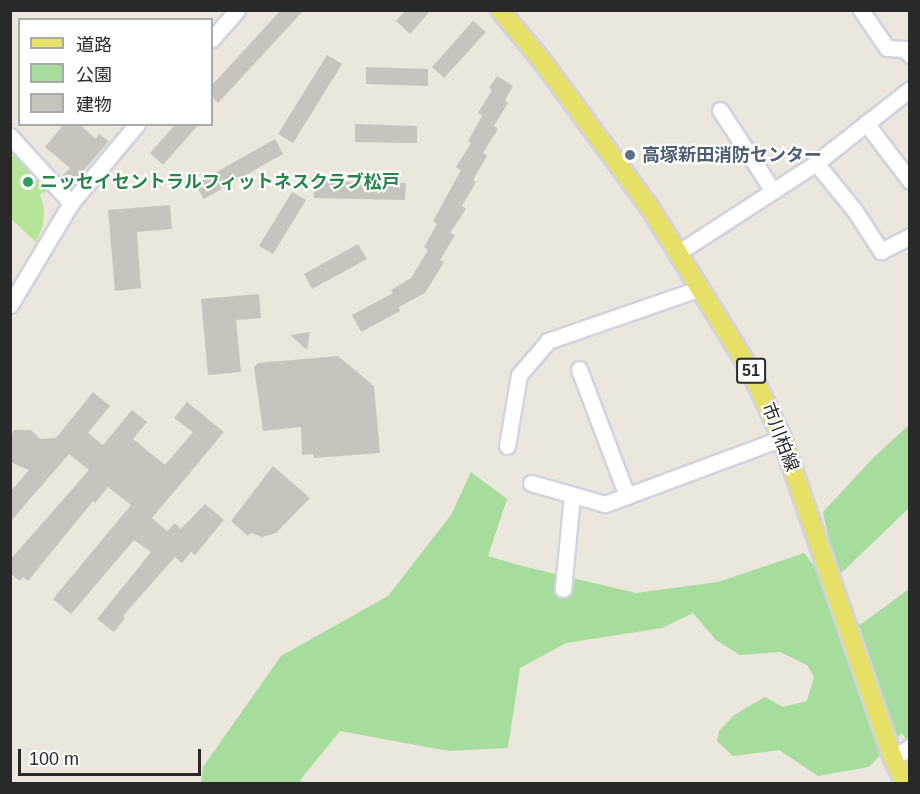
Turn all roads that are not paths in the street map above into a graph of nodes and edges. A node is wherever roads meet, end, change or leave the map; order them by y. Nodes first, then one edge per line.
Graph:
1 (500, 10) edge
2 (861, 10) edge
3 (232, 12) edge
4 (213, 38) edge
5 (909, 55) edge
6 (909, 89) edge
7 (720, 110) dead end
8 (866, 123) junction
9 (135, 126) edge
10 (10, 136) edge
11 (816, 163) junction
12 (909, 181) edge
13 (773, 191) junction
14 (71, 203) junction
15 (909, 236) edge
16 (679, 252) junction
17 (701, 288) junction
18 (10, 305) edge
19 (579, 369) dead end
20 (782, 438) junction
21 (507, 446) dead end
22 (531, 483) dead end
23 (572, 495) junction
24 (627, 496) junction
25 (563, 589) dead end
26 (909, 747) edge
27 (893, 758) junction
28 (905, 783) edge

1 - 16 main road, 市川柏線 / 51
2 - 5 street
3 - 4 street
6 - 8 street
7 - 13 street
8 - 11 street
8 - 12 street
9 - 14 street
10 - 14 street
11 - 13 street
11 - 15 street
13 - 16 street
14 - 18 street
16 - 17 main road, 市川柏線 / 51
17 - 20 main road, 市川柏線 / 51
17 - 21 street
19 - 24 street
20 - 24 street
20 - 27 main road, 市川柏線 / 51
22 - 23 street
23 - 24 street
23 - 25 street
26 - 27 street
27 - 28 main road, 市川柏線 / 51

